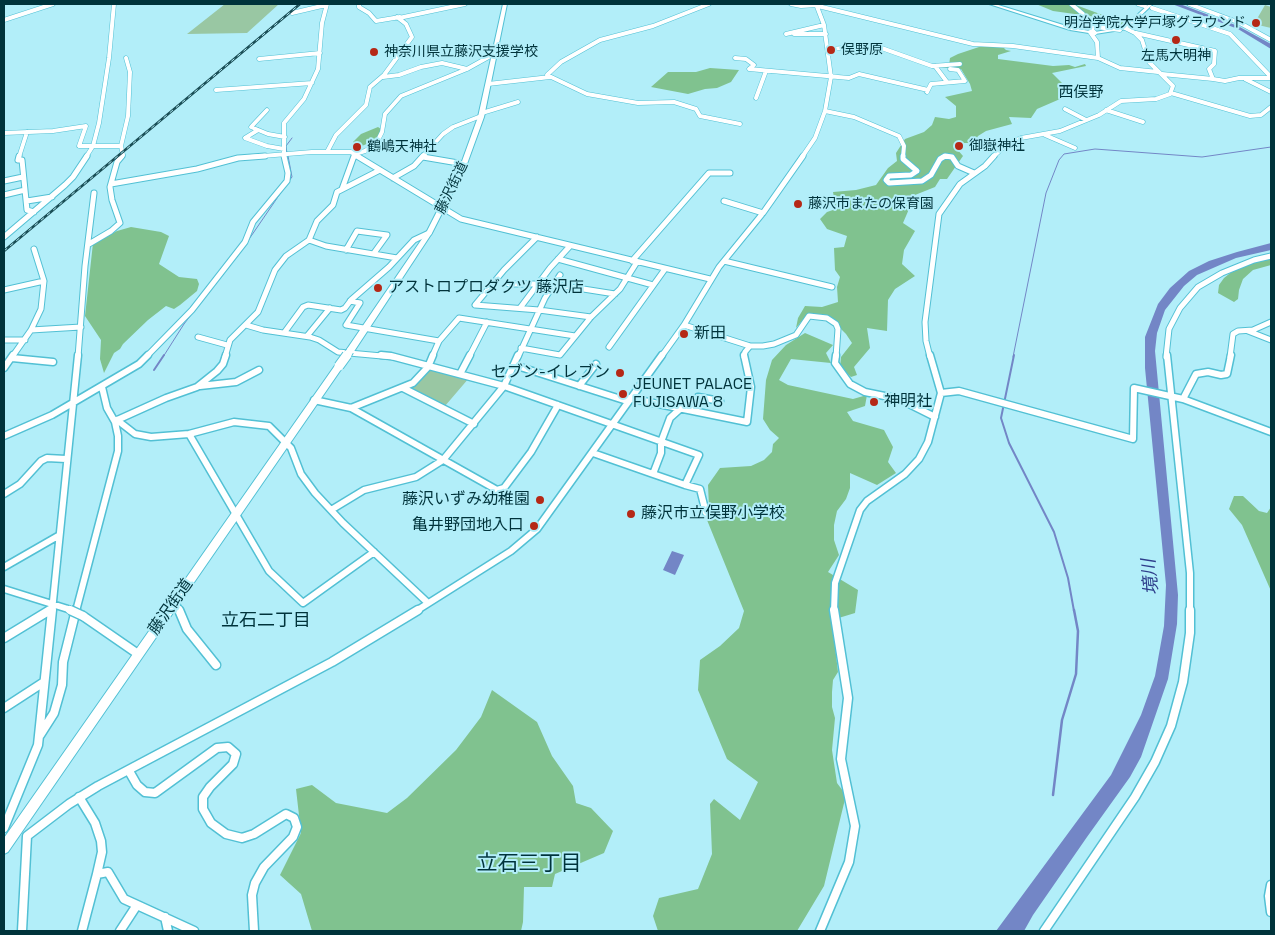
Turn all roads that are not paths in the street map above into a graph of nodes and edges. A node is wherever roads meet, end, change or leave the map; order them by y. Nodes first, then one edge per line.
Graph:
1 (53, 4) edge
2 (114, 4) edge
3 (326, 4) edge
4 (360, 4) edge
5 (465, 4) edge
6 (505, 4) edge
7 (709, 4) edge
8 (791, 4) edge
9 (991, 4) edge
10 (1071, 4) edge
11 (1138, 4) edge
12 (1189, 4) edge
13 (817, 5) edge
14 (1145, 6) dead end
15 (1151, 6) edge
16 (292, 12) dead end
17 (400, 17) junction
18 (4, 20) edge
19 (824, 25) junction
20 (1088, 26) junction
21 (1123, 29) junction
22 (793, 32) junction
23 (1093, 32) junction
24 (1135, 33) junction
25 (786, 34) dead end
26 (826, 34) junction
27 (1271, 40) edge
28 (829, 49) junction
29 (320, 53) junction
30 (494, 54) junction
31 (126, 58) dead end
32 (735, 58) dead end
33 (1098, 58) junction
34 (259, 59) dead end
35 (960, 64) dead end
36 (937, 66) junction
37 (467, 69) junction
38 (766, 71) junction
39 (1160, 73) junction
40 (383, 76) junction
41 (550, 77) junction
42 (831, 77) junction
43 (1271, 77) edge
44 (1242, 78) junction
45 (1213, 79) junction
46 (948, 82) junction
47 (312, 83) junction
48 (488, 84) junction
49 (216, 90) dead end
50 (1271, 92) edge
51 (1171, 93) junction
52 (756, 98) dead end
53 (518, 102) dead end
54 (1271, 109) edge
55 (267, 110) dead end
56 (1066, 110) dead end
57 (1106, 110) junction
58 (825, 111) junction
59 (481, 115) junction
60 (1086, 120) junction
61 (1143, 122) dead end
62 (740, 124) dead end
63 (258, 130) junction
64 (27, 132) junction
65 (4, 133) edge
66 (1045, 135) junction
67 (285, 137) junction
68 (93, 146) junction
69 (121, 146) junction
70 (1075, 148) dead end
71 (284, 149) junction
72 (327, 152) junction
73 (355, 154) junction
74 (284, 155) junction
75 (423, 157) junction
76 (464, 164) junction
77 (380, 170) junction
78 (730, 173) dead end
79 (974, 173) junction
80 (23, 177) junction
81 (393, 178) junction
82 (4, 181) edge
83 (111, 184) junction
84 (342, 189) junction
85 (25, 190) junction
86 (94, 193) dead end
87 (4, 195) edge
88 (52, 197) junction
89 (27, 201) junction
90 (724, 201) dead end
91 (443, 209) junction
92 (34, 212) junction
93 (763, 213) junction
94 (429, 233) junction
95 (4, 237) edge
96 (537, 237) junction
97 (309, 240) junction
98 (89, 244) junction
99 (570, 246) junction
100 (34, 249) dead end
101 (346, 250) junction
102 (374, 253) junction
103 (1271, 256) edge
104 (396, 258) junction
105 (558, 259) junction
106 (724, 261) junction
107 (634, 262) junction
108 (665, 269) junction
109 (560, 275) dead end
110 (627, 278) junction
111 (710, 280) junction
112 (44, 281) junction
113 (538, 283) junction
114 (509, 284) dead end
115 (554, 285) junction
116 (653, 285) junction
117 (832, 287) dead end
118 (4, 290) edge
119 (615, 294) junction
120 (350, 301) junction
121 (330, 308) junction
122 (520, 308) junction
123 (539, 310) junction
124 (591, 318) junction
125 (487, 322) junction
126 (1271, 322) edge
127 (246, 325) junction
128 (684, 325) junction
129 (81, 327) junction
130 (364, 329) junction
131 (531, 329) junction
132 (31, 330) junction
133 (1246, 331) junction
134 (284, 332) junction
135 (307, 336) junction
136 (575, 336) junction
137 (198, 337) dead end
138 (4, 340) edge
139 (25, 340) junction
140 (1271, 340) edge
141 (439, 341) junction
142 (227, 346) junction
143 (750, 346) junction
144 (609, 347) dead end
145 (521, 348) junction
146 (12, 358) junction
147 (52, 362) dead end
148 (596, 364) dead end
149 (514, 365) junction
150 (428, 367) junction
151 (4, 368) edge
152 (259, 370) dead end
153 (460, 374) junction
154 (199, 386) junction
155 (504, 386) junction
156 (579, 386) junction
157 (102, 387) junction
158 (403, 388) junction
159 (941, 393) junction
160 (1169, 395) junction
161 (1182, 399) junction
162 (314, 400) junction
163 (628, 400) junction
164 (720, 401) dead end
165 (73, 404) junction
166 (558, 405) junction
167 (351, 408) junction
168 (680, 408) junction
169 (693, 411) junction
170 (935, 417) junction
171 (116, 421) junction
172 (474, 424) junction
173 (612, 424) junction
174 (1271, 432) edge
175 (189, 434) junction
176 (4, 436) edge
177 (286, 442) junction
178 (661, 442) junction
179 (593, 453) junction
180 (66, 459) junction
181 (443, 460) junction
182 (653, 474) junction
183 (685, 485) junction
184 (4, 494) edge
185 (331, 510) junction
186 (706, 513) dead end
187 (235, 514) junction
188 (58, 536) junction
189 (374, 552) junction
190 (4, 567) edge
191 (4, 589) edge
192 (175, 601) junction
193 (428, 603) junction
194 (51, 607) junction
195 (4, 638) edge
196 (138, 654) junction
197 (216, 665) dead end
198 (44, 682) junction
199 (4, 708) edge
200 (38, 737) junction
201 (129, 771) junction
202 (80, 797) junction
203 (15, 832) edge
204 (4, 848) edge
205 (97, 874) junction
206 (1271, 885) edge
207 (137, 905) junction
208 (1271, 912) edge
209 (165, 917) junction
210 (22, 931) edge
211 (82, 931) edge
212 (120, 931) edge
213 (168, 931) edge
214 (194, 931) edge
215 (254, 931) edge
216 (820, 931) edge
217 (1044, 931) edge

1 - 18 street
2 - 68 street
3 - 16 street
3 - 29 street
4 - 17 street
5 - 17 street
6 - 30 highway, 藤沢街道
7 - 41 street
8 - 13 street
9 - 23 main road
10 - 20 street
11 - 14 street
12 - 27 street
13 - 19 street
13 - 33 street
15 - 21 main road
15 - 43 street
17 - 40 street
19 - 22 street
19 - 26 street
20 - 21 street
20 - 23 street
21 - 23 main road
21 - 24 street
22 - 25 street
22 - 26 street
23 - 33 street
24 - 39 street
24 - 45 street
26 - 28 street
28 - 36 street
28 - 42 street
29 - 34 street
29 - 47 street
30 - 37 street
30 - 48 highway, 藤沢街道
31 - 69 street
32 - 38 street
33 - 39 street
35 - 36 street
36 - 46 street
36 - 46 street
37 - 40 street
37 - 73 street
38 - 42 street
38 - 52 street
39 - 45 street
39 - 51 street
40 - 72 street
41 - 48 street
41 - 62 street
42 - 46 street
42 - 58 street
43 - 44 street
44 - 45 street
44 - 50 street
47 - 49 street
47 - 67 street
48 - 59 highway, 藤沢街道
51 - 54 street
51 - 57 street
53 - 59 street
55 - 63 street
56 - 60 street
57 - 60 street
57 - 61 street
58 - 79 street
58 - 93 street
59 - 75 street
59 - 76 highway, 藤沢街道
60 - 66 street
63 - 67 street
63 - 71 street
64 - 65 street
64 - 68 street
64 - 80 street
66 - 70 street
66 - 79 street
67 - 71 street
68 - 69 street
68 - 88 street
69 - 83 street
71 - 74 street
72 - 73 street
72 - 74 street
73 - 77 street
73 - 84 street
74 - 83 street
74 - 157 street
75 - 76 street
75 - 81 street
76 - 91 highway, 藤沢街道
77 - 81 street
77 - 84 street
78 - 107 street
79 - 159 street
80 - 82 street
80 - 85 street
81 - 91 street
83 - 98 street
84 - 97 street
85 - 87 street
85 - 89 street
86 - 98 street
88 - 89 street
88 - 92 street
89 - 92 street
90 - 93 street
91 - 94 highway, 藤沢街道
91 - 96 street
92 - 95 street
93 - 106 street
94 - 104 street
94 - 130 highway, 藤沢街道
96 - 99 street
96 - 122 street
97 - 101 street
97 - 127 street
98 - 129 street
99 - 105 street
99 - 107 street
100 - 112 street
101 - 102 street
101 - 102 street
102 - 104 street
103 - 160 street
104 - 120 street
105 - 110 street
105 - 113 street
106 - 111 street
106 - 117 street
107 - 108 street
107 - 110 street
108 - 111 street
108 - 116 street
109 - 115 street
110 - 116 street
110 - 119 street
111 - 128 street
112 - 118 street
112 - 132 street
113 - 114 street
113 - 115 street
113 - 122 street
115 - 119 street
115 - 123 street
116 - 144 street
119 - 124 street
120 - 121 street
120 - 130 street
121 - 134 street
121 - 135 street
122 - 123 street
123 - 124 street
123 - 131 street
124 - 136 street
125 - 131 street
125 - 141 street
125 - 153 street
126 - 133 street
127 - 134 street
127 - 142 street
128 - 143 street
128 - 163 street
129 - 132 street
129 - 165 street
130 - 141 street
130 - 162 highway, 藤沢街道, bridge
131 - 136 street
131 - 145 street
132 - 139 street
133 - 140 street
133 - 161 street
134 - 135 street
135 - 150 street
136 - 145 street
137 - 142 street
138 - 139 street
139 - 146 street
141 - 150 street
142 - 154 street
143 - 169 street
143 - 170 street
145 - 149 street
146 - 147 street
146 - 151 street
148 - 156 street
149 - 155 street
149 - 156 street
150 - 153 street
150 - 158 street
152 - 154 street
153 - 155 street
154 - 171 street
155 - 166 street
155 - 172 street
156 - 163 street
157 - 165 street
157 - 171 street
158 - 167 street
158 - 172 street
159 - 160 street
159 - 170 street
160 - 161 street
160 - 217 street
161 - 174 street
162 - 167 street
162 - 177 highway, 藤沢街道
163 - 168 street
163 - 173 street
164 - 169 street
165 - 176 street
165 - 180 street
166 - 173 street
166 - 181 street
167 - 181 street
168 - 169 street
168 - 178 street
170 - 216 street
171 - 175 street
171 - 200 street
172 - 181 street
173 - 178 street
173 - 179 street
175 - 177 street
175 - 187 street
177 - 185 street
177 - 187 highway, 藤沢街道
178 - 182 street
178 - 183 street
179 - 182 street
179 - 193 street
180 - 184 street
180 - 188 street
181 - 185 street
182 - 183 street
183 - 186 street
185 - 189 street
187 - 189 street
187 - 192 highway, 藤沢街道
188 - 190 street
188 - 194 street
189 - 193 street
191 - 194 street
192 - 196 highway, 藤沢街道
192 - 197 street
193 - 201 street
194 - 195 street
194 - 196 street, bridge
194 - 198 street
196 - 203 highway, 藤沢街道
198 - 199 street
198 - 200 street
200 - 203 street
201 - 202 street
201 - 215 street
202 - 203 street
202 - 205 street
203 - 204 highway, 藤沢街道
203 - 210 street
205 - 207 street
205 - 211 street
206 - 208 street
207 - 209 street
207 - 212 street
209 - 213 street
209 - 214 street

